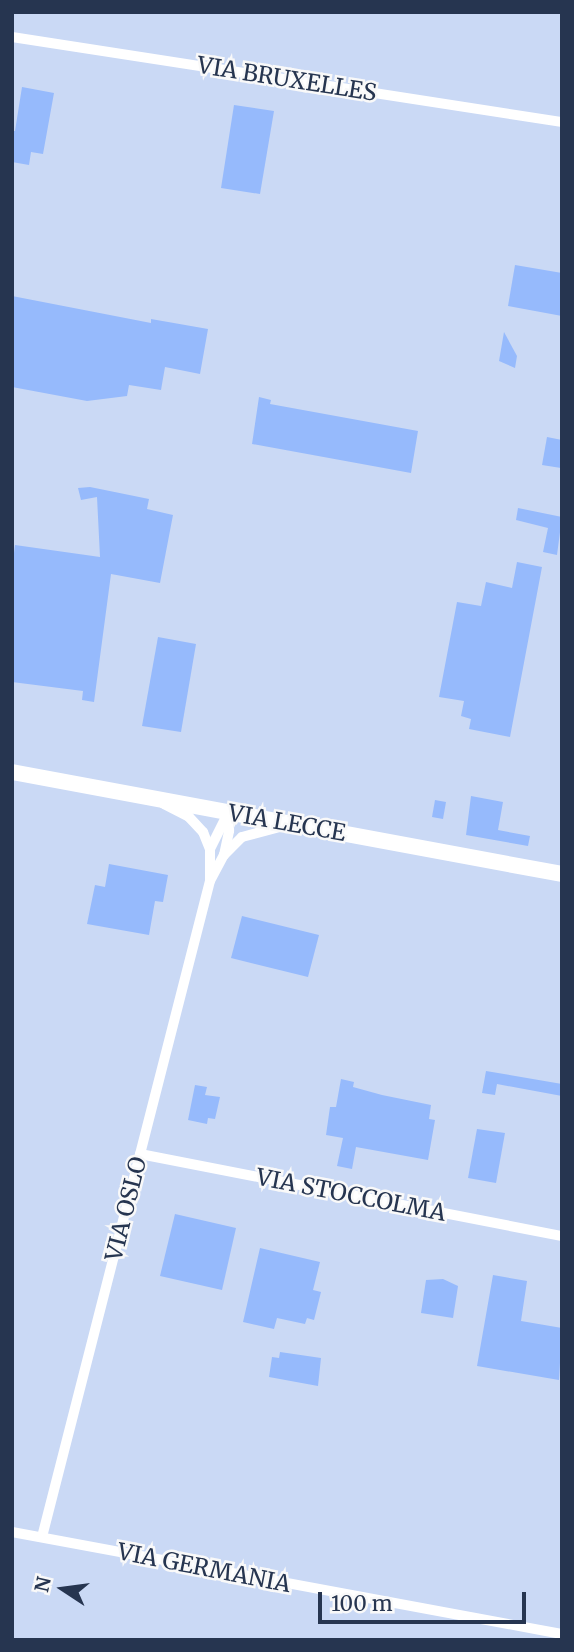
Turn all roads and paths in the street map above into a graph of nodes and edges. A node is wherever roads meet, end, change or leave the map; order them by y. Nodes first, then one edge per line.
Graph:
1 (12, 37) edge
2 (562, 122) edge
3 (12, 772) edge
4 (149, 797) junction
5 (228, 813) junction
6 (292, 824) junction
7 (209, 849) junction
8 (225, 855) junction
9 (562, 874) edge
10 (210, 881) junction
11 (140, 1154) junction
12 (562, 1236) edge
13 (12, 1532) edge
14 (43, 1537) junction
15 (562, 1634) edge

1 - 2 street, VIA BRUXELLES
3 - 4 main road, VIA LECCE
4 - 5 main road, VIA LECCE
4 - 7 street
5 - 6 main road, VIA LECCE
5 - 7 street
5 - 8 street
6 - 8 street
6 - 9 main road, VIA LECCE
7 - 10 street
8 - 10 street
10 - 11 street, VIA OSLO
11 - 12 street, VIA STOCCOLMA
11 - 14 street, VIA OSLO
13 - 14 street, VIA GERMANIA
14 - 15 street, VIA GERMANIA

